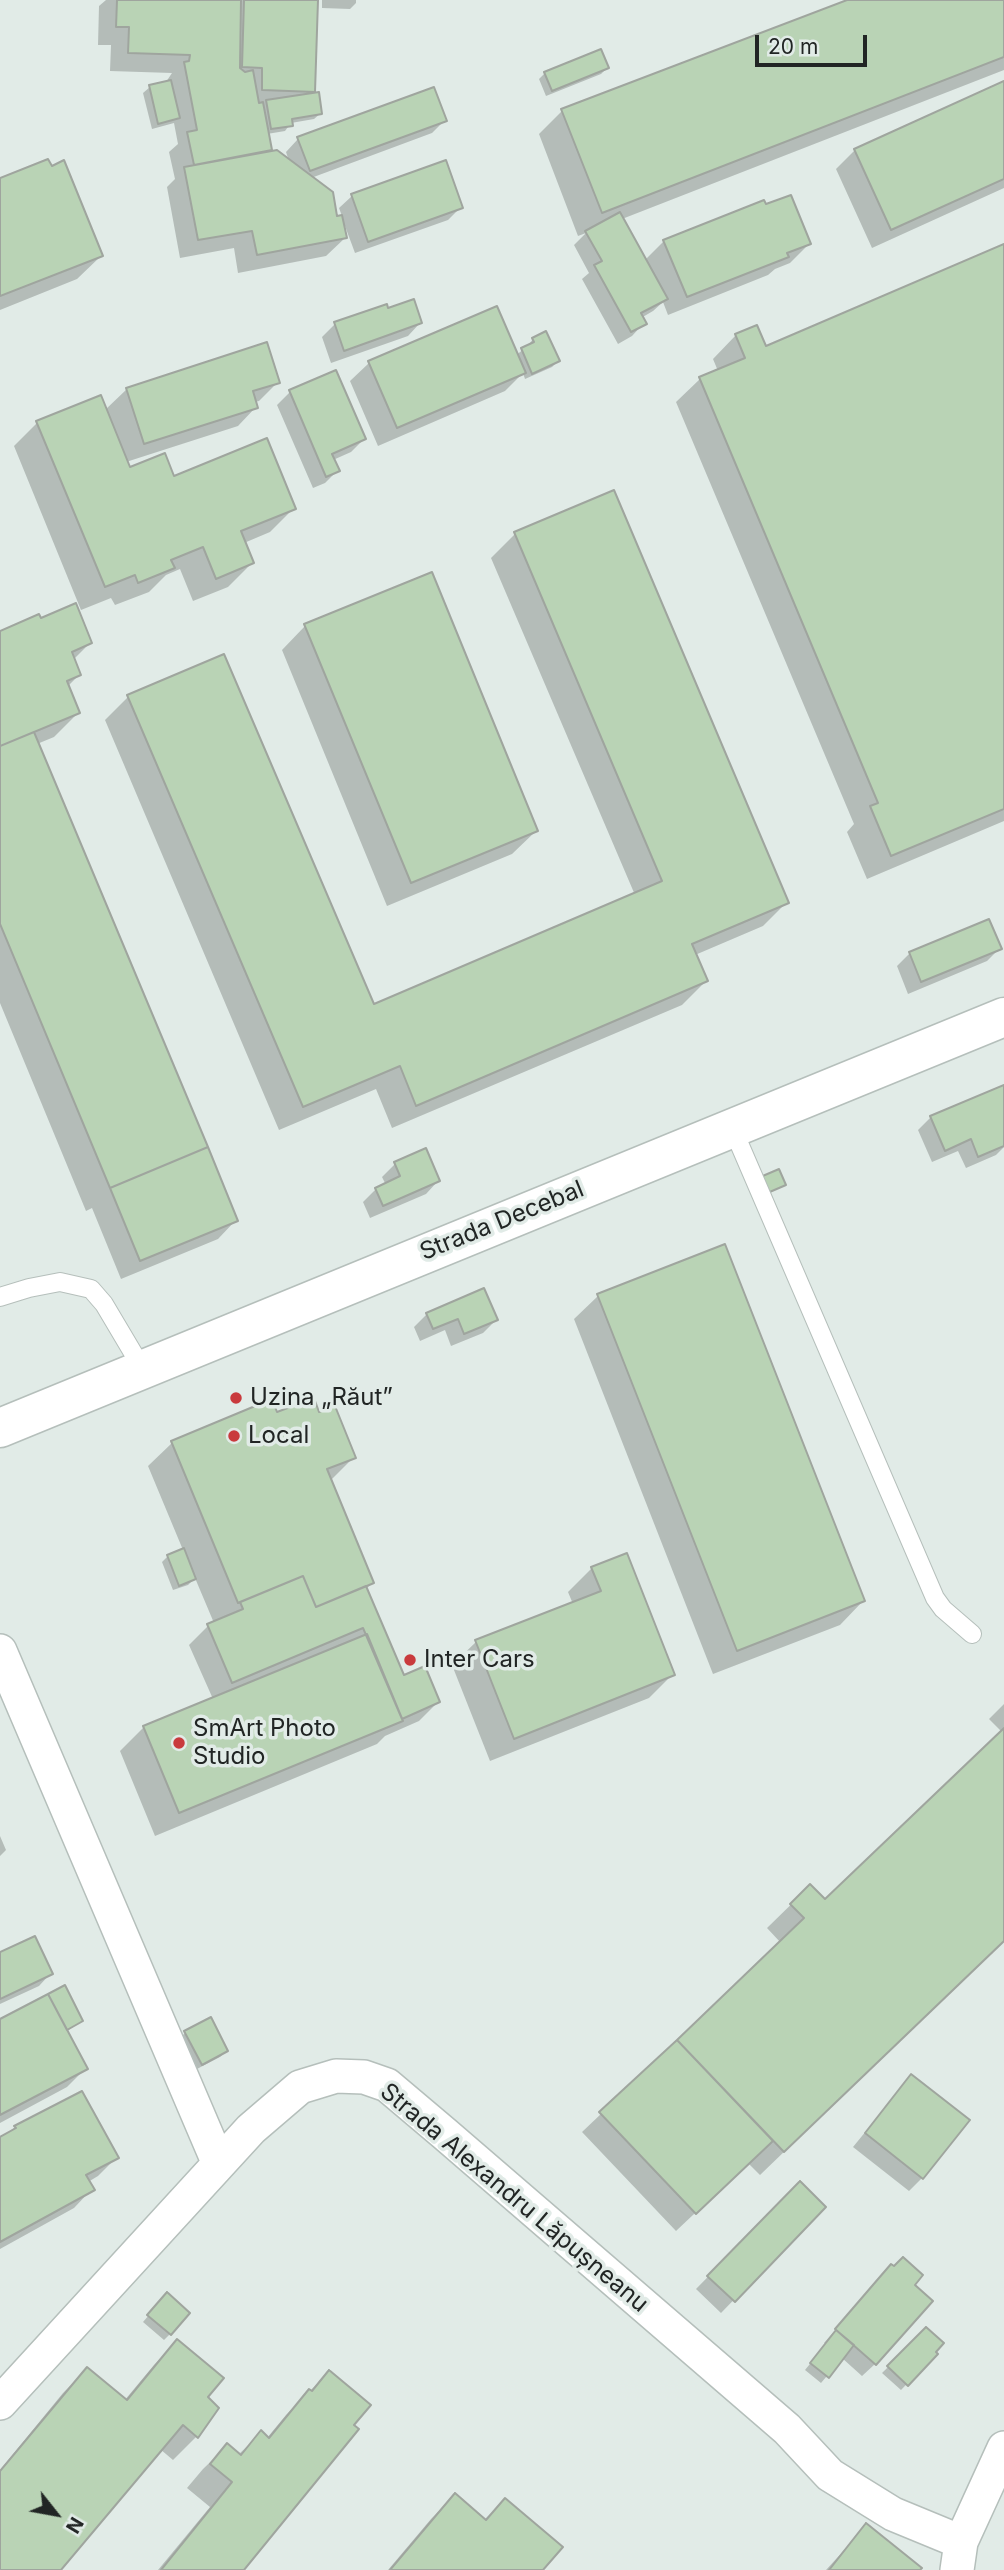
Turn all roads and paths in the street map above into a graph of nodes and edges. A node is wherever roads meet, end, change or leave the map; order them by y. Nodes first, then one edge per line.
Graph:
1 (1004, 1017) edge
2 (732, 1127) junction
3 (0, 1297) edge
4 (142, 1368) junction
5 (0, 1428) edge
6 (972, 1634) dead end
7 (0, 1651) edge
8 (219, 2164) junction
9 (0, 2403) edge
10 (1004, 2448) edge
11 (959, 2556) edge

1 - 2 main road, Strada Decebal
2 - 4 main road, Strada Decebal
2 - 6 lane
3 - 4 lane
4 - 5 main road, Strada Decebal
7 - 8 street
8 - 9 street, Strada Alexandru Lăpușneanu
8 - 11 street, Strada Alexandru Lăpușneanu
10 - 11 street

